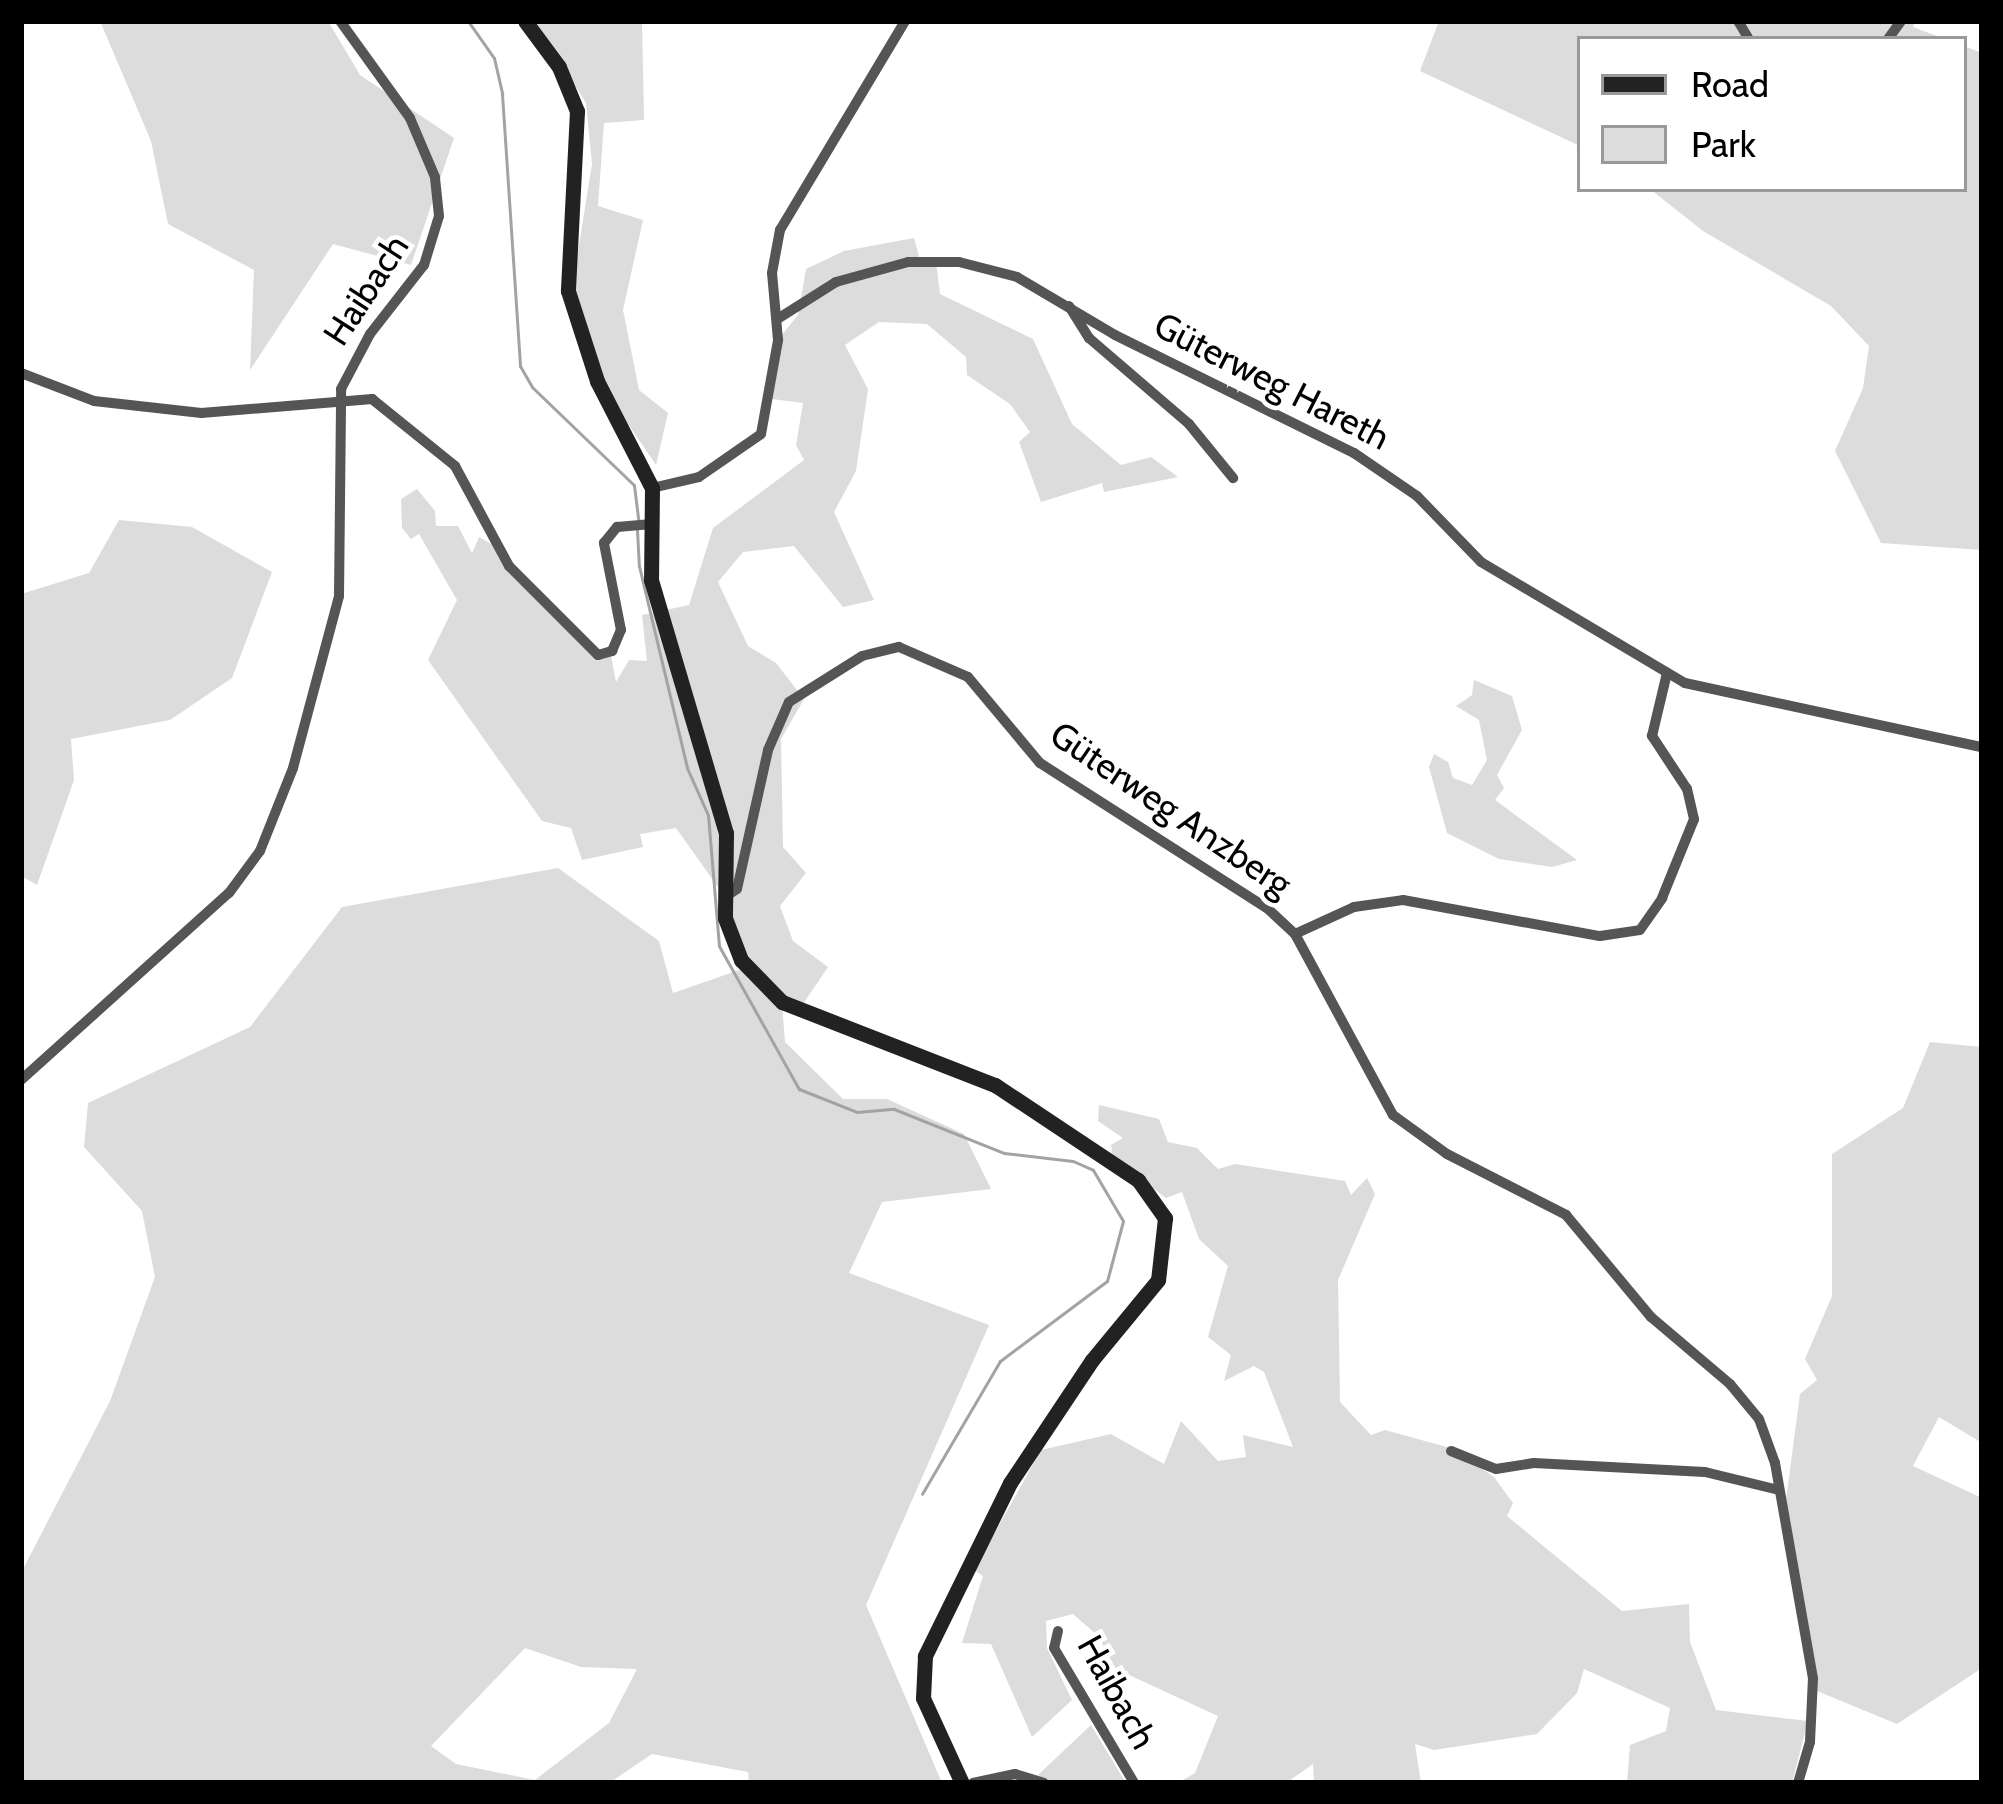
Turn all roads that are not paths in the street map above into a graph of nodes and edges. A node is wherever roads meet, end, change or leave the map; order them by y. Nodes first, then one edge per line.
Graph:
1 (340, 21) edge
2 (524, 21) edge
3 (905, 21) edge
4 (1069, 306) junction
5 (779, 319) junction
6 (21, 373) edge
7 (339, 404) junction
8 (1234, 478) dead end
9 (652, 488) junction
10 (643, 524) junction
11 (1667, 674) junction
12 (1982, 747) edge
13 (724, 897) junction
14 (1295, 934) junction
15 (21, 1080) edge
16 (1451, 1451) dead end
17 (1779, 1490) junction
18 (1058, 1631) dead end
19 (962, 1783) edge
20 (973, 1783) edge
21 (1044, 1783) edge
22 (1134, 1783) edge
23 (1798, 1783) edge

1 - 7 street, Haibach
2 - 9 main road
3 - 5 street
4 - 5 street, Güterweg Hareth
4 - 8 street
4 - 11 street, Güterweg Hareth
5 - 9 street
6 - 7 street
7 - 10 street
7 - 15 street
9 - 10 main road
10 - 13 main road
11 - 12 street, Güterweg Hareth
11 - 14 street
13 - 14 street, Güterweg Anzberg
13 - 19 main road
14 - 17 street, Güterweg Anzberg
16 - 17 street
17 - 23 street, Güterweg Anzberg
18 - 22 street, Haibach
20 - 21 street

